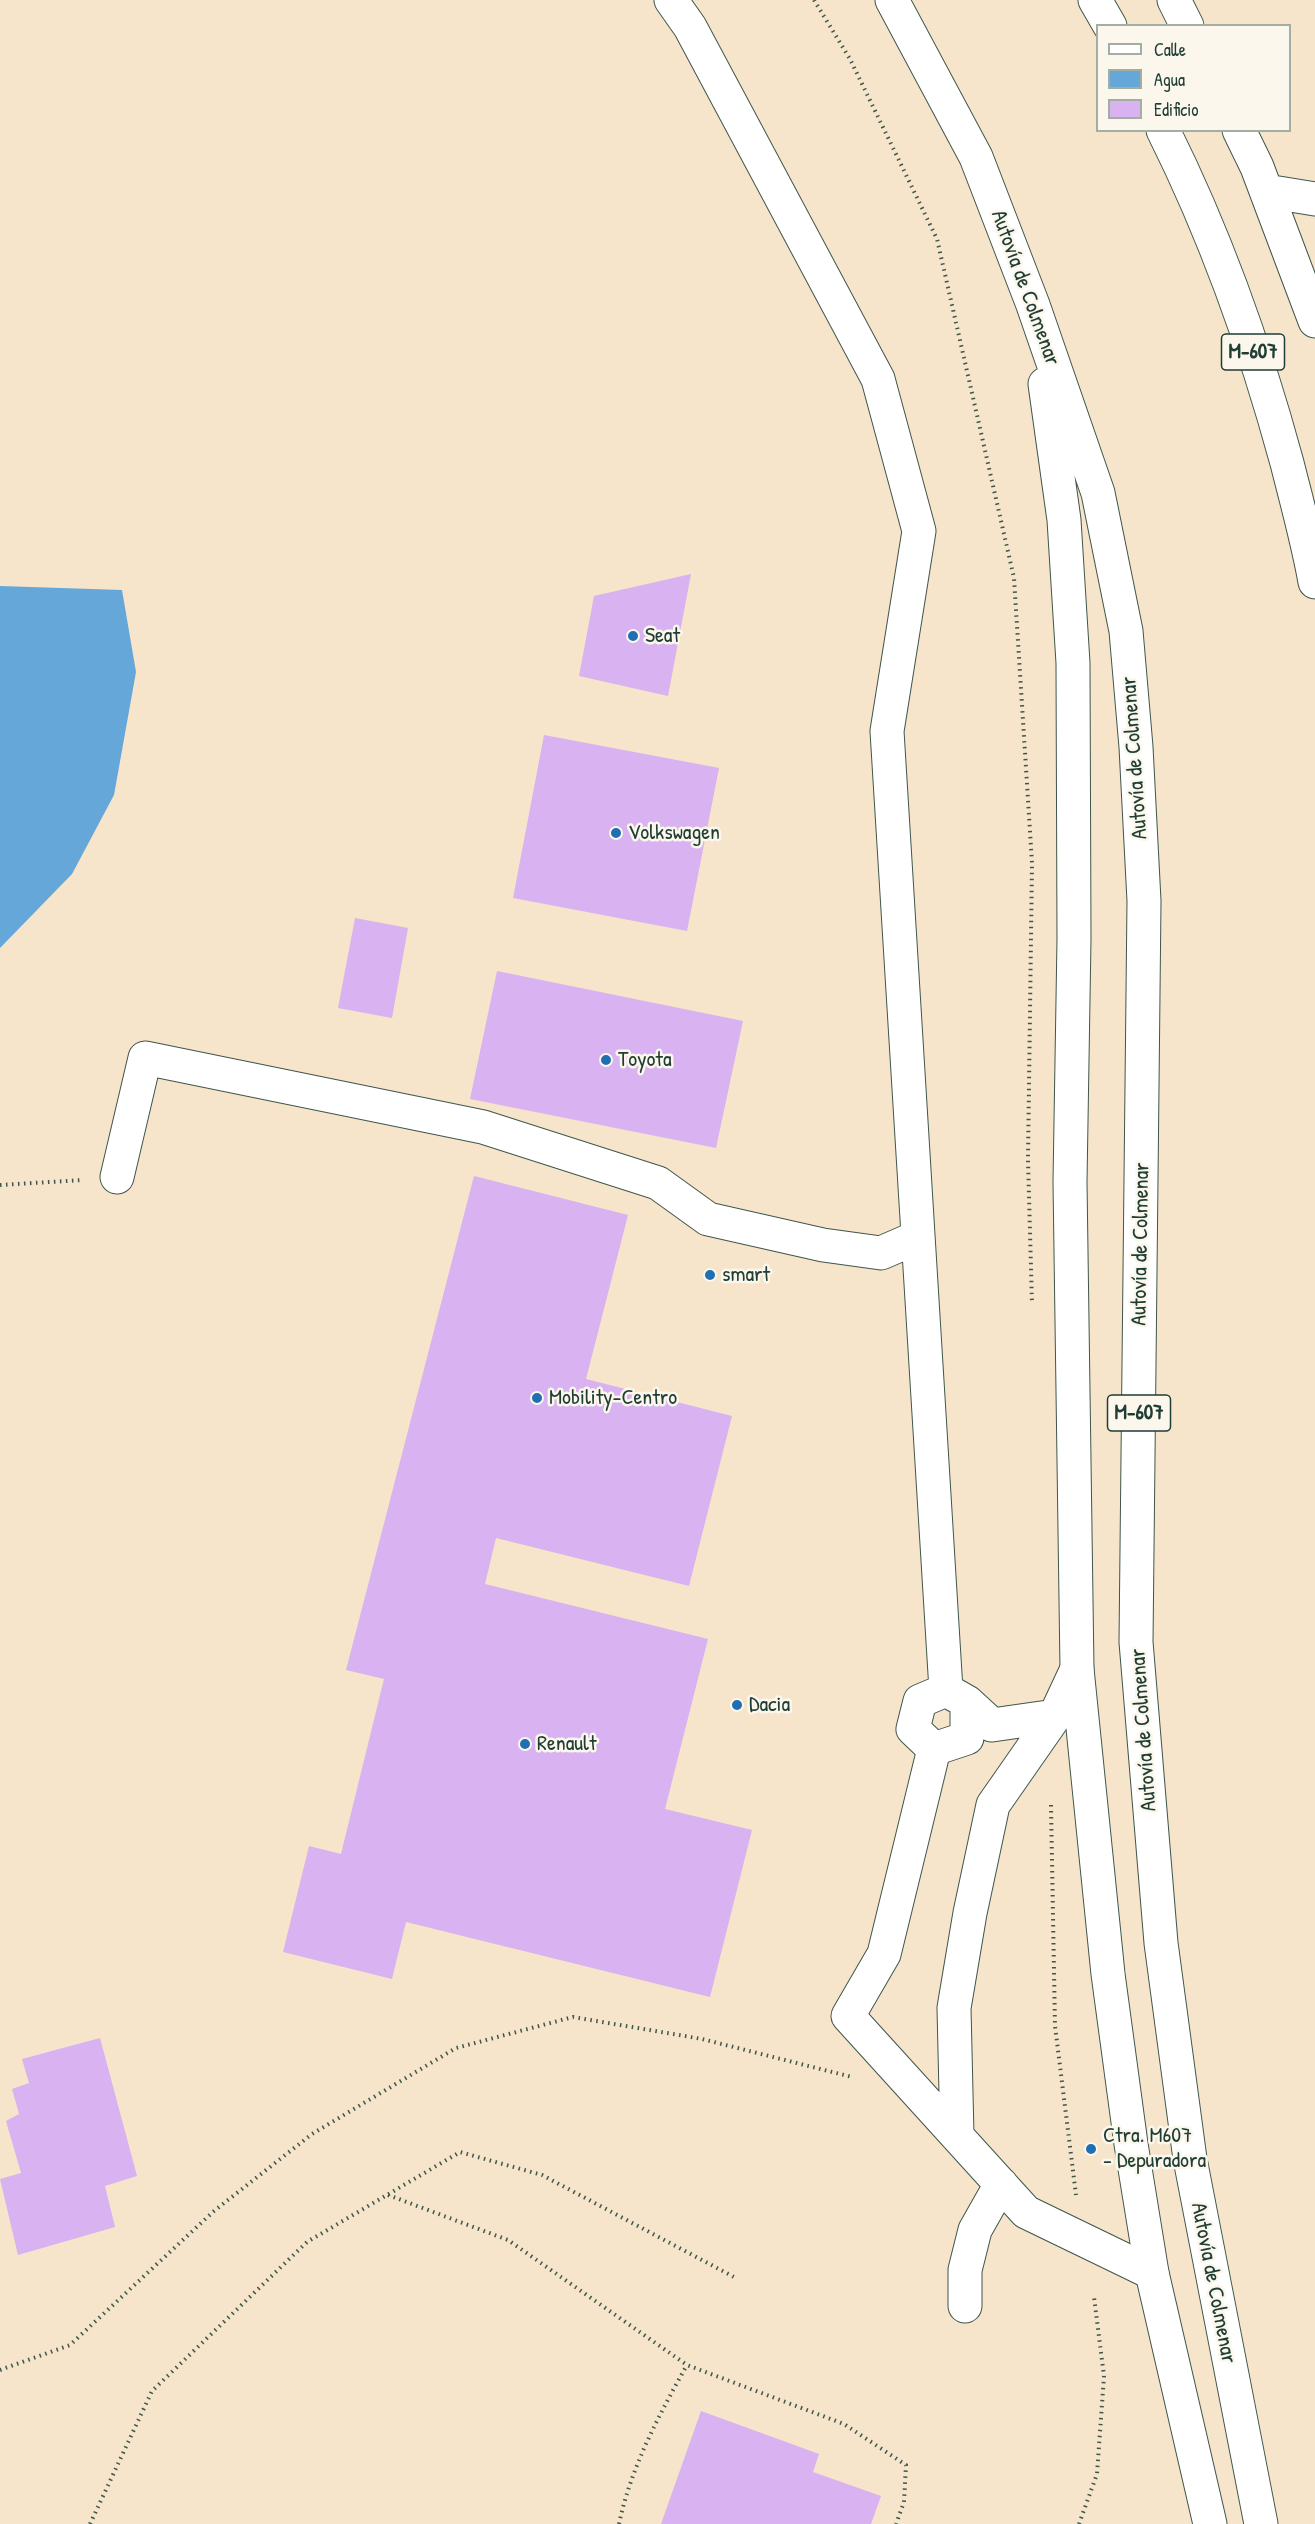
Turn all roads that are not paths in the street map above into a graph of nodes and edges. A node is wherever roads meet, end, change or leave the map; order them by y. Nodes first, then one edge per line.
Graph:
1 (671, 0) edge
2 (892, 0) edge
3 (1095, 0) edge
4 (1174, 0) edge
5 (1109, 24) edge
6 (1186, 24) edge
7 (1164, 132) edge
8 (1240, 132) edge
9 (1266, 191) junction
10 (1315, 199) edge
11 (1034, 305) junction
12 (1315, 321) edge
13 (1315, 582) edge
14 (117, 1178) road end
15 (918, 1237) junction
16 (1077, 1669) junction
17 (956, 1696) junction
18 (1055, 1716) junction
19 (934, 1749) junction
20 (957, 2136) junction
21 (1001, 2184) junction
22 (1152, 2273) junction
23 (965, 2306) dead end
24 (1210, 2524) edge
25 (1261, 2524) edge

1 - 15 main road
2 - 11 main road, Autovía de Colmenar / M-607
3 - 5 main road
4 - 6 main road
7 - 13 main road, M-607
8 - 9 main road
9 - 10 main road
9 - 12 main road
11 - 16 main road
11 - 25 main road, Autovía de Colmenar / M-607
14 - 15 main road
15 - 17 main road
16 - 18 main road
16 - 22 main road
17 - 18 main road
17 - 19 main road
17 - 19 main road
18 - 20 main road
19 - 20 main road
20 - 21 main road
21 - 22 main road
21 - 23 main road
22 - 24 main road

